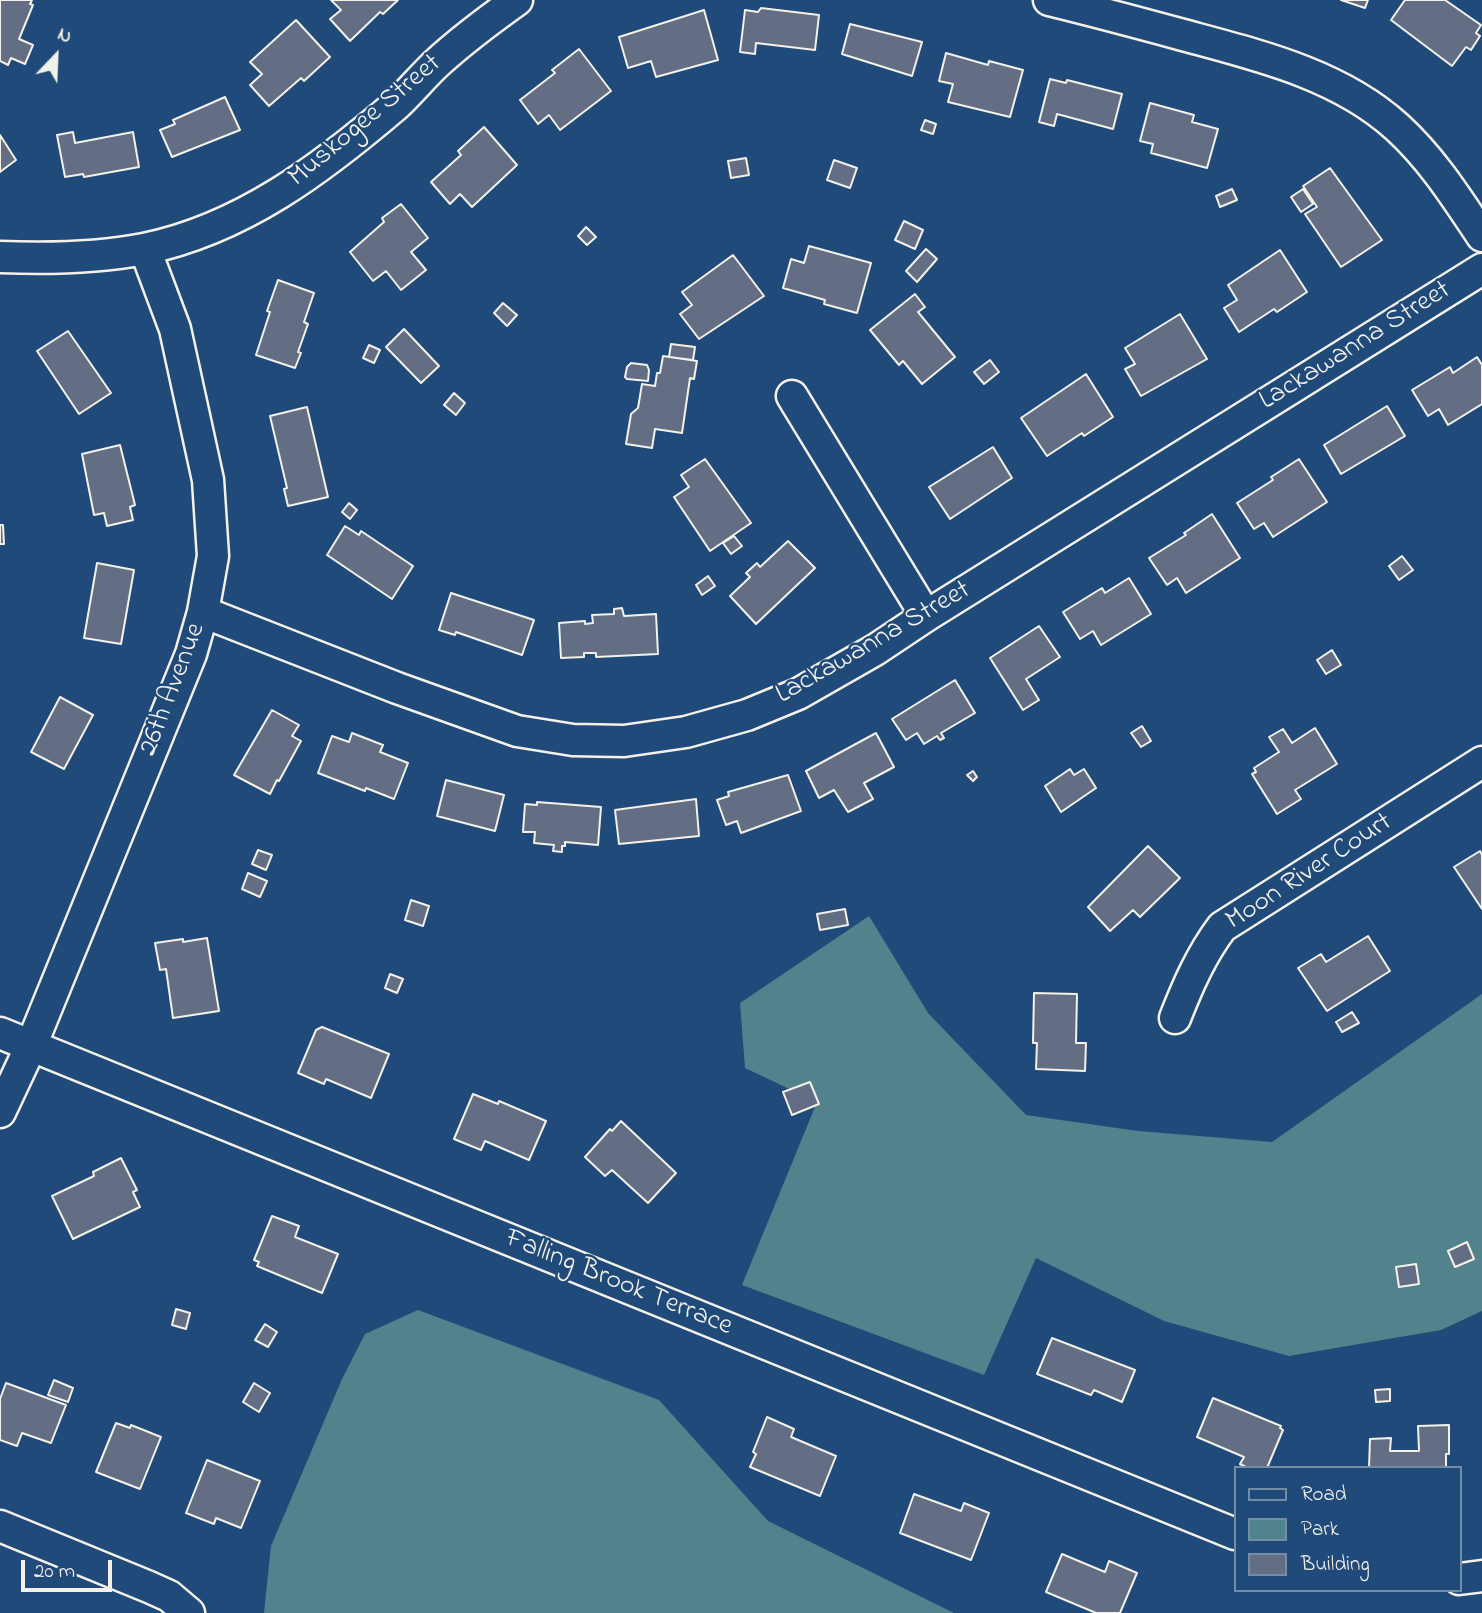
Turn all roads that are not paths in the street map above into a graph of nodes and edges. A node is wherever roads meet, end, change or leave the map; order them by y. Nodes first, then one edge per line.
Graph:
1 (517, 0) edge
2 (1049, 0) edge
3 (1093, 5) edge
4 (1482, 236) edge
5 (145, 248) junction
6 (0, 257) edge
7 (1482, 269) edge
8 (792, 396) dead end
9 (203, 612) junction
10 (926, 616) junction
11 (1482, 762) edge
12 (1175, 1018) dead end
13 (0, 1033) edge
14 (30, 1046) junction
15 (0, 1112) edge
16 (0, 1525) edge
17 (1234, 1534) edge
18 (1482, 1576) edge
19 (1461, 1579) edge
20 (189, 1613) edge

1 - 5 street, Muskogee Street
2 - 3 street
3 - 4 street
5 - 6 street, Muskogee Street
5 - 9 street, 26th Avenue
7 - 10 street, Lackawanna Street
8 - 10 street
9 - 10 street, Lackawanna Street
9 - 14 street, 26th Avenue
11 - 12 street, Moon River Court
13 - 14 street, Falling Brook Terrace
14 - 15 street, 26th Avenue
14 - 17 street, Falling Brook Terrace
16 - 20 street
18 - 19 street

